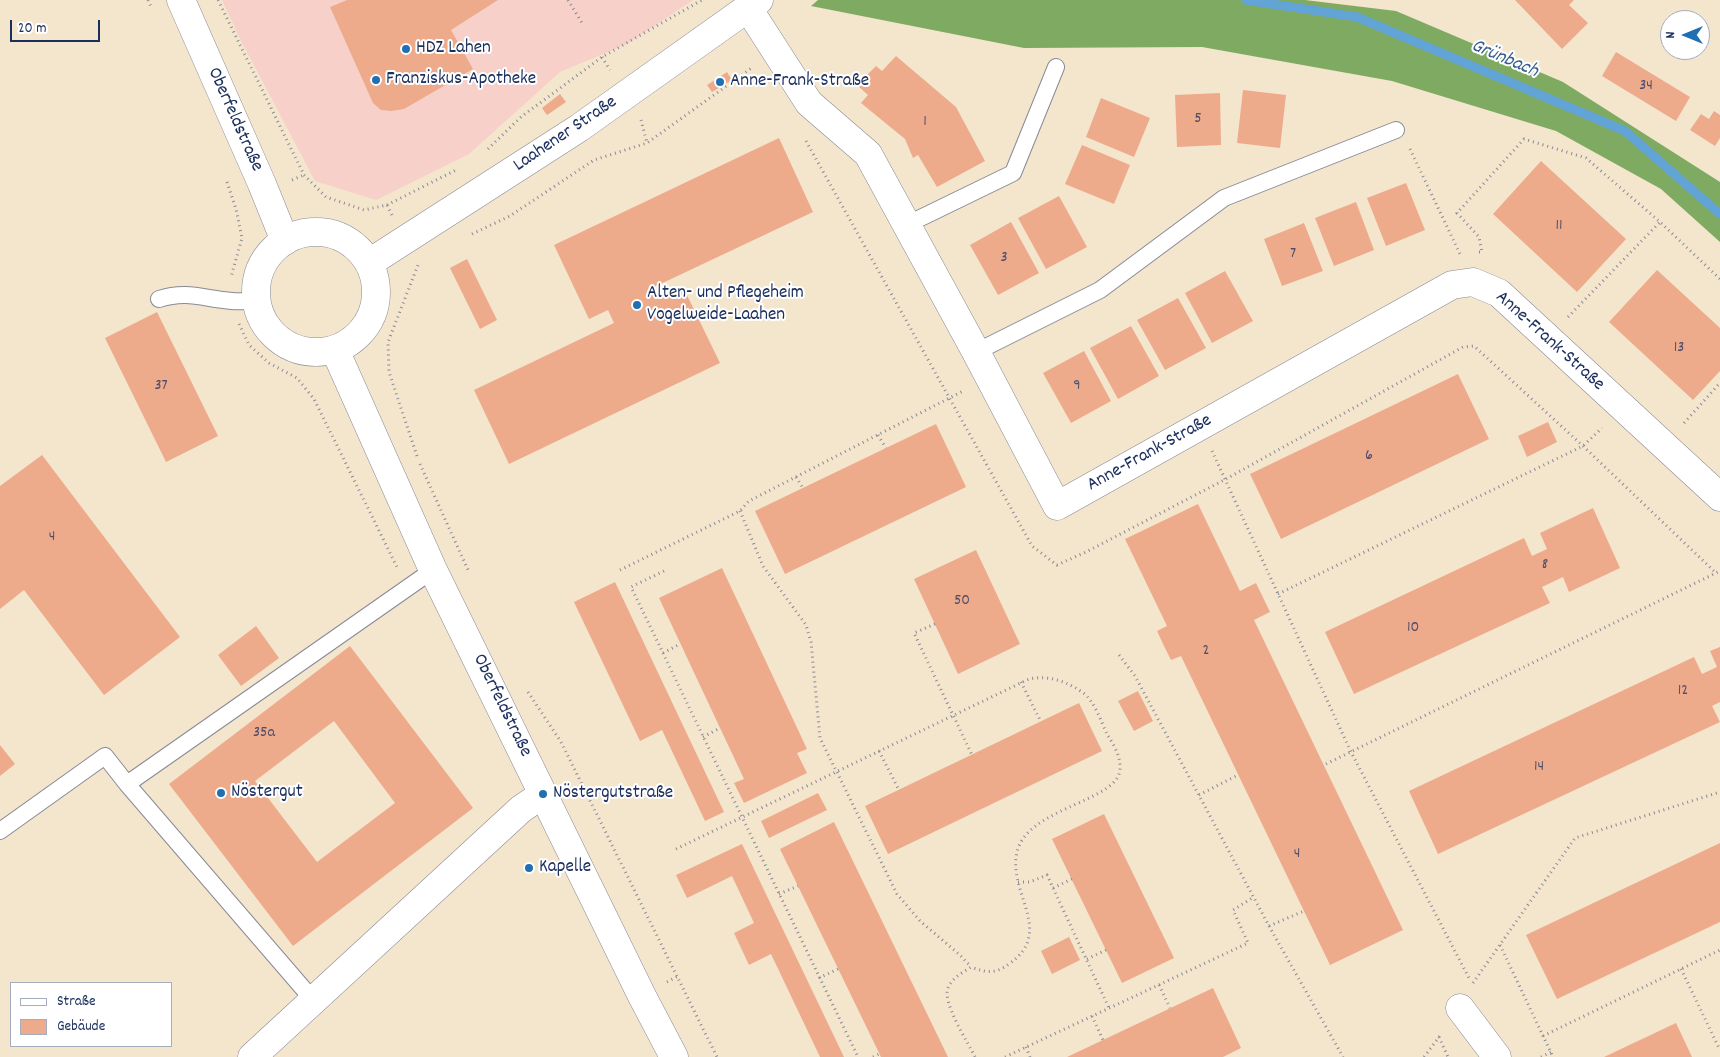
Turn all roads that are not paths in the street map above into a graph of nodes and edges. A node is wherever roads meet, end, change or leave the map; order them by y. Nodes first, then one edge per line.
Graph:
1 (181, 0) edge
2 (754, 4) edge
3 (1056, 66) dead end
4 (1396, 130) road end
5 (906, 224) junction
6 (285, 240) junction
7 (369, 263) junction
8 (159, 299) dead end
9 (256, 300) junction
10 (335, 350) junction
11 (976, 352) junction
12 (1720, 497) edge
13 (433, 570) junction
14 (127, 784) junction
15 (544, 794) junction
16 (0, 831) edge
17 (314, 1001) junction
18 (1460, 1008) dead end
19 (252, 1057) edge
20 (674, 1057) edge
21 (1497, 1057) edge

1 - 6 street, Oberfeldstraße
2 - 5 street, Anne-Frank-Straße
2 - 7 street, Laahener Straße
3 - 5 lane
4 - 11 lane
5 - 11 street, Anne-Frank-Straße
6 - 7 street
6 - 9 street
7 - 10 street
8 - 9 lane
9 - 10 street
10 - 13 street, Oberfeldstraße
11 - 12 street, Anne-Frank-Straße
13 - 14 lane
13 - 15 street, Oberfeldstraße
14 - 16 lane
14 - 17 lane
15 - 17 street
15 - 20 street, Oberfeldstraße
17 - 19 street
18 - 21 street

